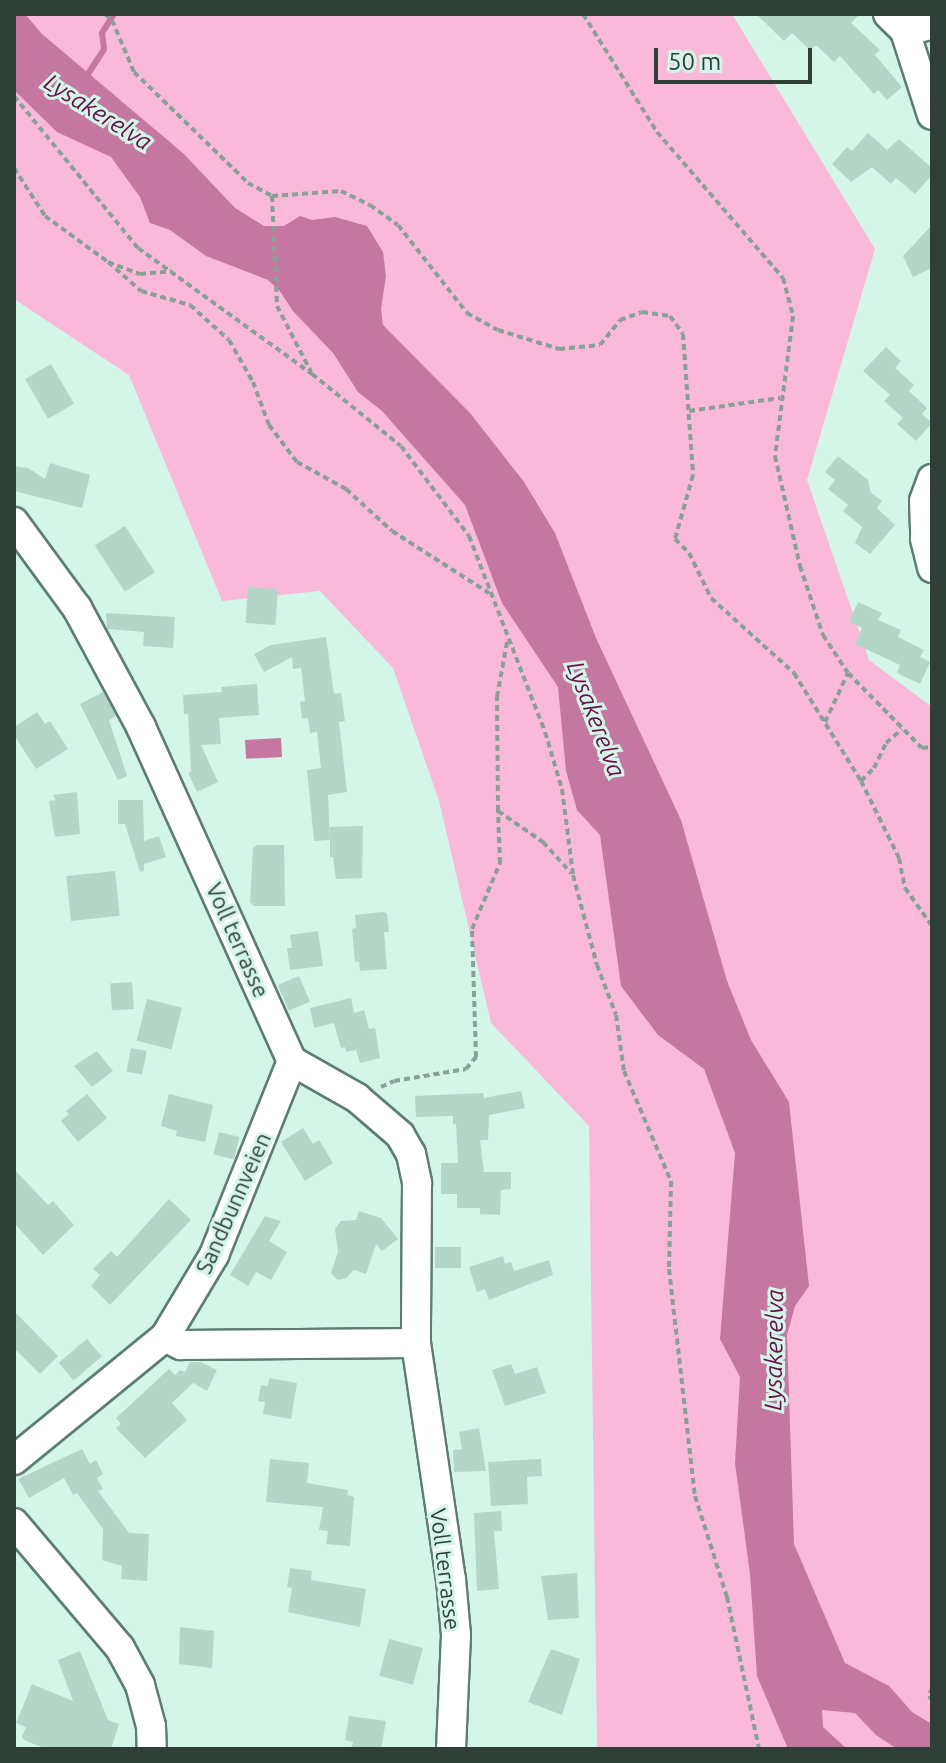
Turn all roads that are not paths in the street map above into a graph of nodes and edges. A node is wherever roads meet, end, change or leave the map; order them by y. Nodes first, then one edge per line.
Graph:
1 (909, 23) edge
2 (932, 115) edge
3 (932, 479) edge
4 (14, 522) edge
5 (932, 568) edge
6 (292, 1061) junction
7 (165, 1337) junction
8 (416, 1343) junction
9 (14, 1460) edge
10 (14, 1523) edge
11 (152, 1749) edge
12 (451, 1749) edge

1 - 2 street
3 - 5 street
4 - 6 street, Voll terrasse
6 - 7 street, Sandbunnveien
6 - 8 street, Voll terrasse
7 - 8 street
7 - 9 street, Sandbunnveien
8 - 12 street, Voll terrasse
10 - 11 street

